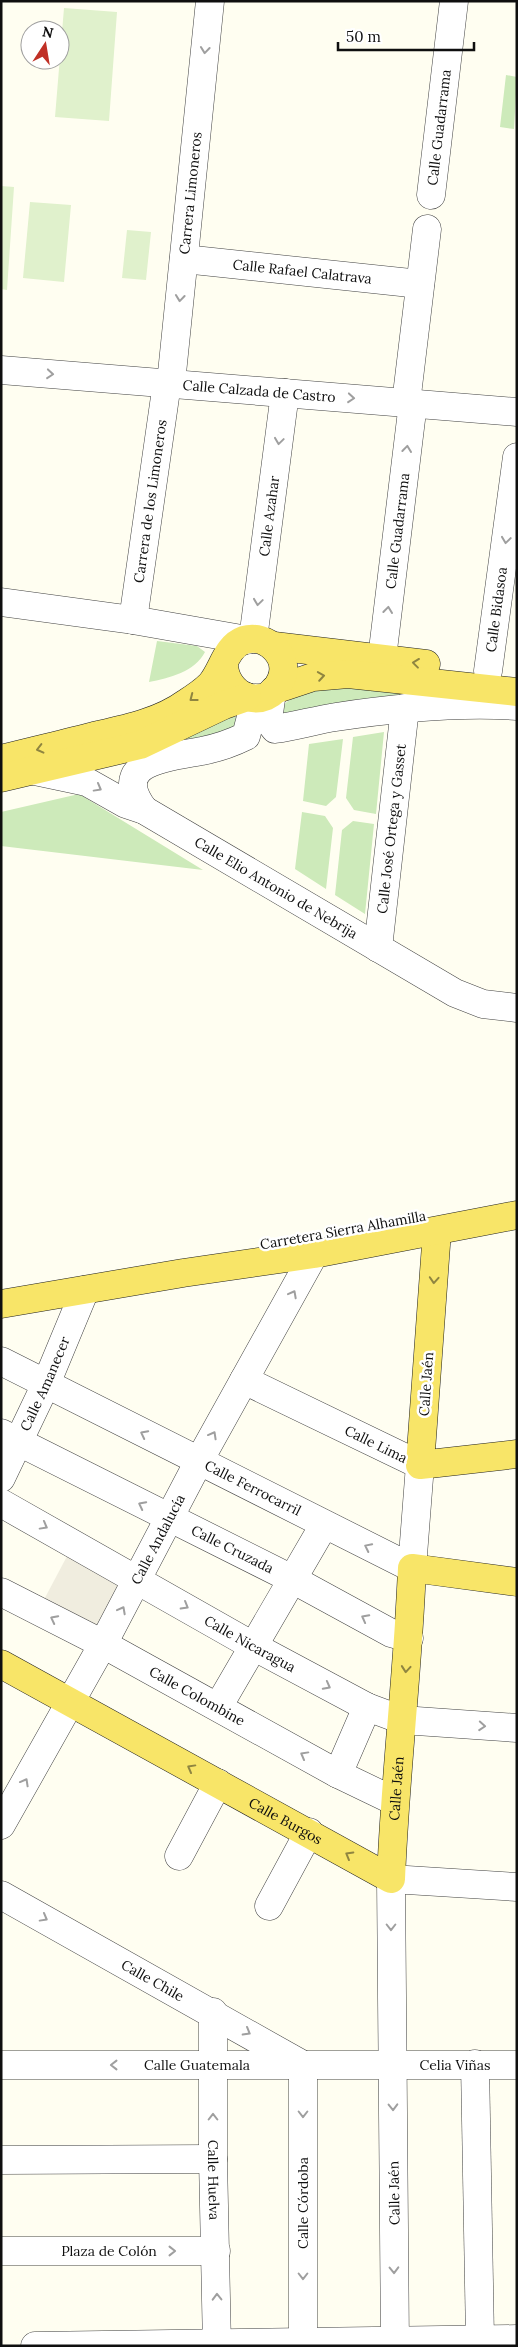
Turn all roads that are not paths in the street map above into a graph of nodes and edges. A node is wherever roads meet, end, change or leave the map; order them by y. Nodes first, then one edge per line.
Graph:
1 (210, 1) edge
2 (454, 1) edge
3 (431, 195) dead end
4 (427, 229) dead end
5 (184, 259) junction
6 (420, 284) junction
7 (1, 370) edge
8 (169, 383) junction
9 (286, 393) junction
10 (410, 403) junction
11 (517, 412) edge
12 (517, 457) edge
13 (1, 602) edge
14 (133, 620) junction
15 (193, 630) junction
16 (258, 642) junction
17 (382, 658) junction
18 (225, 661) junction
19 (488, 671) junction
20 (517, 674) edge
21 (517, 692) edge
22 (262, 694) junction
23 (517, 706) edge
24 (405, 708) junction
25 (150, 752) junction
26 (1, 759) edge
27 (35, 771) junction
28 (1, 778) edge
29 (144, 810) junction
30 (378, 948) junction
31 (517, 1008) edge
32 (517, 1200) edge
33 (517, 1207) edge
34 (517, 1215) edge
35 (437, 1231) junction
36 (302, 1256) junction
37 (170, 1259) junction
38 (51, 1278) junction
39 (1, 1286) edge
40 (86, 1290) junction
41 (1, 1296) edge
42 (1, 1304) edge
43 (1, 1361) edge
44 (244, 1380) junction
45 (46, 1384) junction
46 (10, 1437) edge
47 (517, 1454) edge
48 (198, 1462) junction
49 (420, 1465) junction
50 (1, 1478) edge
51 (1, 1503) edge
52 (169, 1518) junction
53 (324, 1525) junction
54 (412, 1568) junction
55 (138, 1579) junction
56 (292, 1579) junction
57 (517, 1582) edge
58 (1, 1592) edge
59 (409, 1638) junction
60 (104, 1644) junction
61 (253, 1646) junction
62 (1, 1664) edge
63 (70, 1702) junction
64 (218, 1707) junction
65 (367, 1707) junction
66 (402, 1720) junction
67 (517, 1728) edge
68 (338, 1774) junction
69 (218, 1783) junction
70 (394, 1801) junction
71 (1, 1825) edge
72 (309, 1832) junction
73 (178, 1856) dead end
74 (391, 1879) junction
75 (517, 1888) edge
76 (1, 1895) edge
77 (269, 1906) dead end
78 (214, 2012) junction
79 (392, 2064) junction
80 (475, 2064) junction
81 (303, 2065) junction
82 (517, 2065) edge
83 (1, 2066) edge
84 (214, 2066) junction
85 (213, 2159) junction
86 (1, 2160) edge
87 (1, 2251) edge
88 (216, 2251) junction
89 (480, 2339) junction
90 (517, 2339) edge
91 (304, 2341) junction
92 (395, 2343) edge
93 (217, 2344) edge
94 (35, 2346) edge

1 -> 5 street, Carrera Limoneros
2 - 3 street, Calle Guadarrama
4 - 6 street, Calle Guadarrama
5 - 6 street, Calle Rafael Calatrava
5 -> 8 street, Carrera Limoneros
6 - 10 street, Calle Guadarrama
7 -> 8 street, Calle Calzada de Castro
8 - 9 street, Calle Calzada de Castro
8 - 14 street, Carrera de los Limoneros
9 -> 10 street, Calle Calzada de Castro
9 -> 16 street, Calle Azahar
10 - 11 street, Calle Calzada de Castro
17 -> 10 street, Calle Guadarrama
12 -> 19 street, Calle Bidasoa
13 - 14 street
14 - 15 street
15 - 16 street
15 - 18 street
16 - 17 main road
16 - 18 main road
16 - 22 main road
19 -> 17 main road
18 - 22 main road
18 -> 26 main road
19 - 20 main road
22 -> 21 main road
22 - 24 street
22 - 25 main road
22 - 25 street
23 - 24 street
24 - 30 street, Calle José Ortega y Gasset
25 - 27 main road
25 - 29 street
27 - 28 main road
27 -> 29 street, Calle Elio Antonio de Nebrija
29 - 30 street, Calle Elio Antonio de Nebrija
30 - 31 street, Calle Elio Antonio de Nebrija
32 - 37 main road, Carretera Sierra Alhamilla
33 - 35 main road, Carretera Sierra Alhamilla
34 - 35 main road, Carretera Sierra Alhamilla
35 - 36 main road, Carretera Sierra Alhamilla
35 -> 49 main road, Calle Jaén
36 - 37 main road, Carretera Sierra Alhamilla
36 - 40 main road, Carretera Sierra Alhamilla
44 -> 36 street, Calle Andalucía
37 - 38 main road, Carretera Sierra Alhamilla
38 - 39 main road, Carretera Sierra Alhamilla
38 - 41 main road, Carretera Sierra Alhamilla
40 - 42 main road, Carretera Sierra Alhamilla
40 - 45 street, Calle Amanecer
43 - 45 street, Calle Ferrocarril
48 -> 44 street, Calle Andalucía
44 - 49 street, Calle Lima
45 - 46 street, Calle Amanecer
48 -> 45 street, Calle Ferrocarril
46 - 50 street, Calle Amanecer
52 -> 46 street, Calle Cruzada
47 - 49 main road, Calle Lima
48 - 52 street, Calle Andalucía
48 - 53 street, Calle Ferrocarril
49 - 54 street, Calle Jaén
51 -> 55 street, Calle Nicaragua
52 - 55 street, Calle Andalucía
52 - 56 street, Calle Cruzada
54 -> 53 street, Calle Ferrocarril
53 - 56 street
54 - 57 main road, Calle Ferrocarril
54 - 59 main road, Calle Jaén
60 -> 55 street, Calle Andalucía
55 -> 61 street, Calle Nicaragua
59 -> 56 street, Calle Cruzada
56 - 61 street
60 -> 58 street, Calle Colombine
59 -> 66 main road, Calle Jaén
60 - 63 street, Calle Andalucía
60 - 64 street, Calle Colombine
61 - 64 street
61 -> 65 street, Calle Nicaragua
62 - 63 main road, Calle Burgos
69 -> 63 main road, Calle Burgos
71 -> 63 street, Calle Andalucía
68 -> 64 street, Calle Colombine
65 - 66 street, Calle Nicaragua
65 - 68 street
66 -> 67 street, Calle Nicaragua
66 - 70 main road, Calle Jaén
68 - 70 street, Calle Colombine
69 - 72 main road, Calle Burgos
69 - 73 street
70 - 74 main road, Calle Jaén
74 -> 72 main road, Calle Burgos
72 - 77 street
74 - 75 street, Calle Burgos
74 -> 79 street, Calle Jaén
76 -> 78 street, Calle Chile
78 -> 81 street, Calle Chile
78 - 84 street, Calle Huelva
79 - 80 street, Celia Viñas
79 - 81 street, Calle Guatemala
79 -> 92 street, Calle Jaén
80 - 82 street, Celia Viñas
80 - 89 street
81 - 84 street, Calle Guatemala
81 -> 91 street, Calle Córdoba
84 -> 83 street, Calle Guatemala
85 -> 84 street, Calle Huelva
85 - 86 street
85 - 88 street, Calle Huelva
87 -> 88 street, Plaza de Colón
93 -> 88 street, Calle Huelva
89 - 90 street
89 - 92 street
91 - 92 street
91 - 93 street
93 - 94 street

